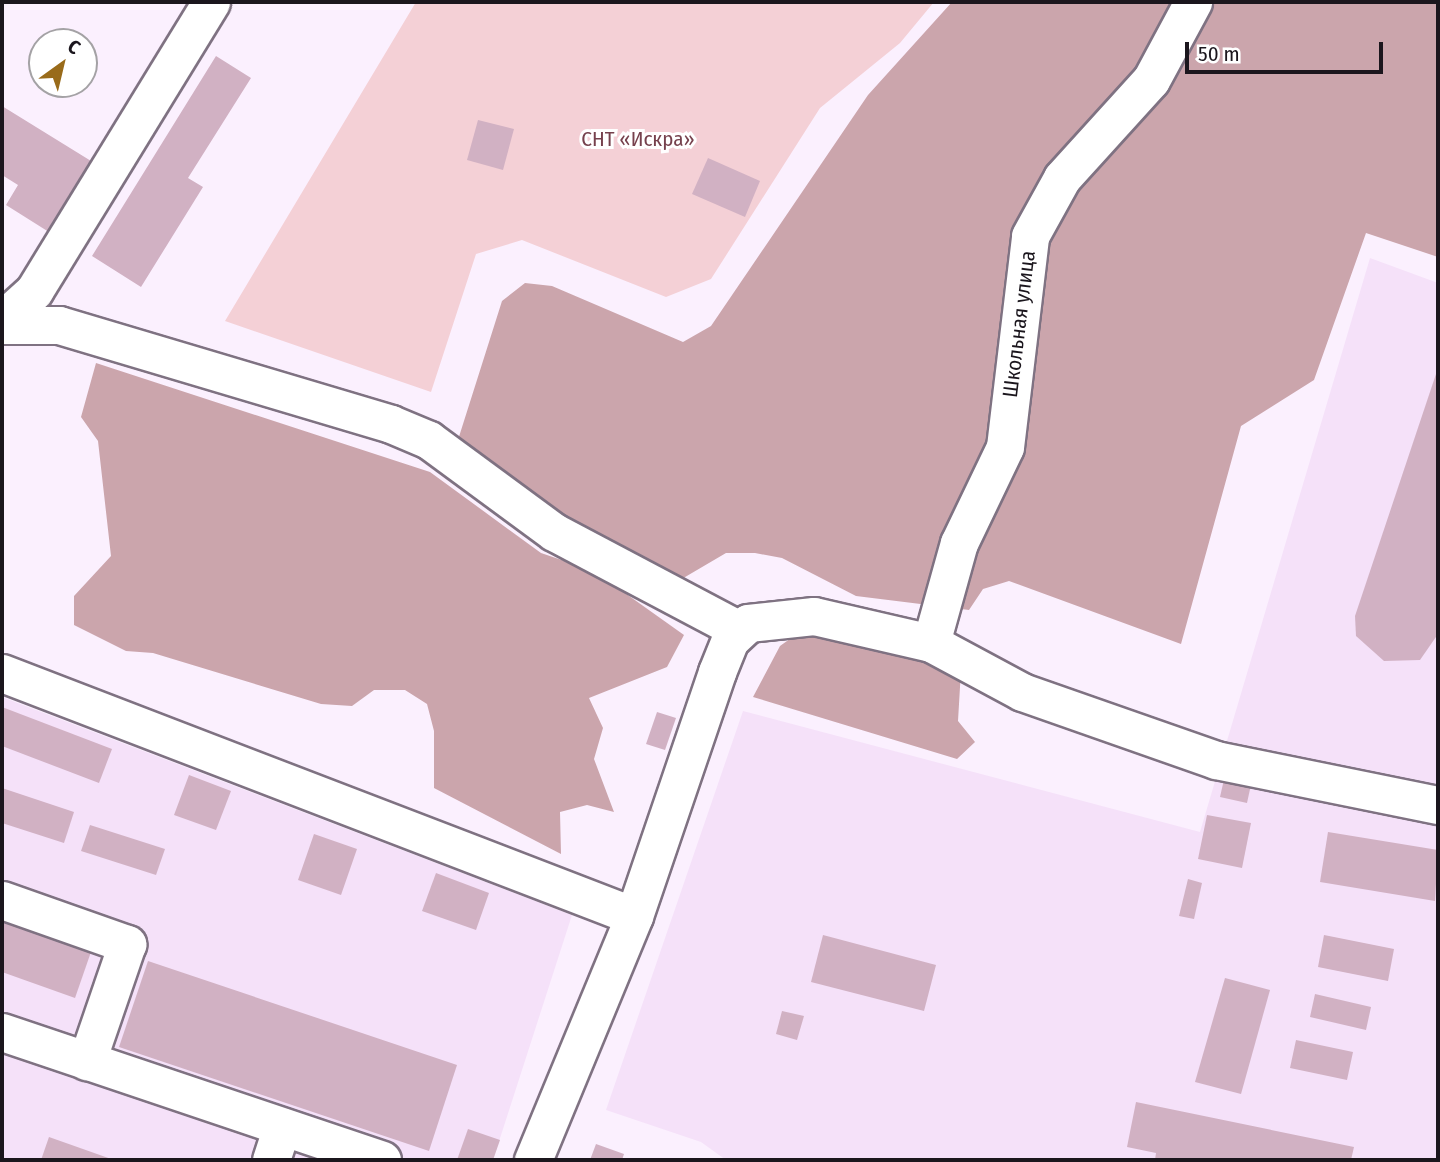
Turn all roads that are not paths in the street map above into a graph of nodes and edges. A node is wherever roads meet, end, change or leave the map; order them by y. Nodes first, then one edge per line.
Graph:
1 (211, 2) edge
2 (1193, 2) edge
3 (2, 322) edge
4 (738, 630) junction
5 (931, 643) junction
6 (2, 673) edge
7 (1438, 805) edge
8 (2, 900) edge
9 (634, 916) junction
10 (2, 1032) edge
11 (87, 1061) junction
12 (277, 1143) edge
13 (382, 1160) edge
14 (533, 1160) edge

1 - 3 street
2 - 5 street, Школьная улица
3 - 4 street
4 - 5 street
4 - 9 street
5 - 7 street
6 - 9 street
8 - 11 street
9 - 14 street
10 - 11 street
11 - 12 street
12 - 13 street

